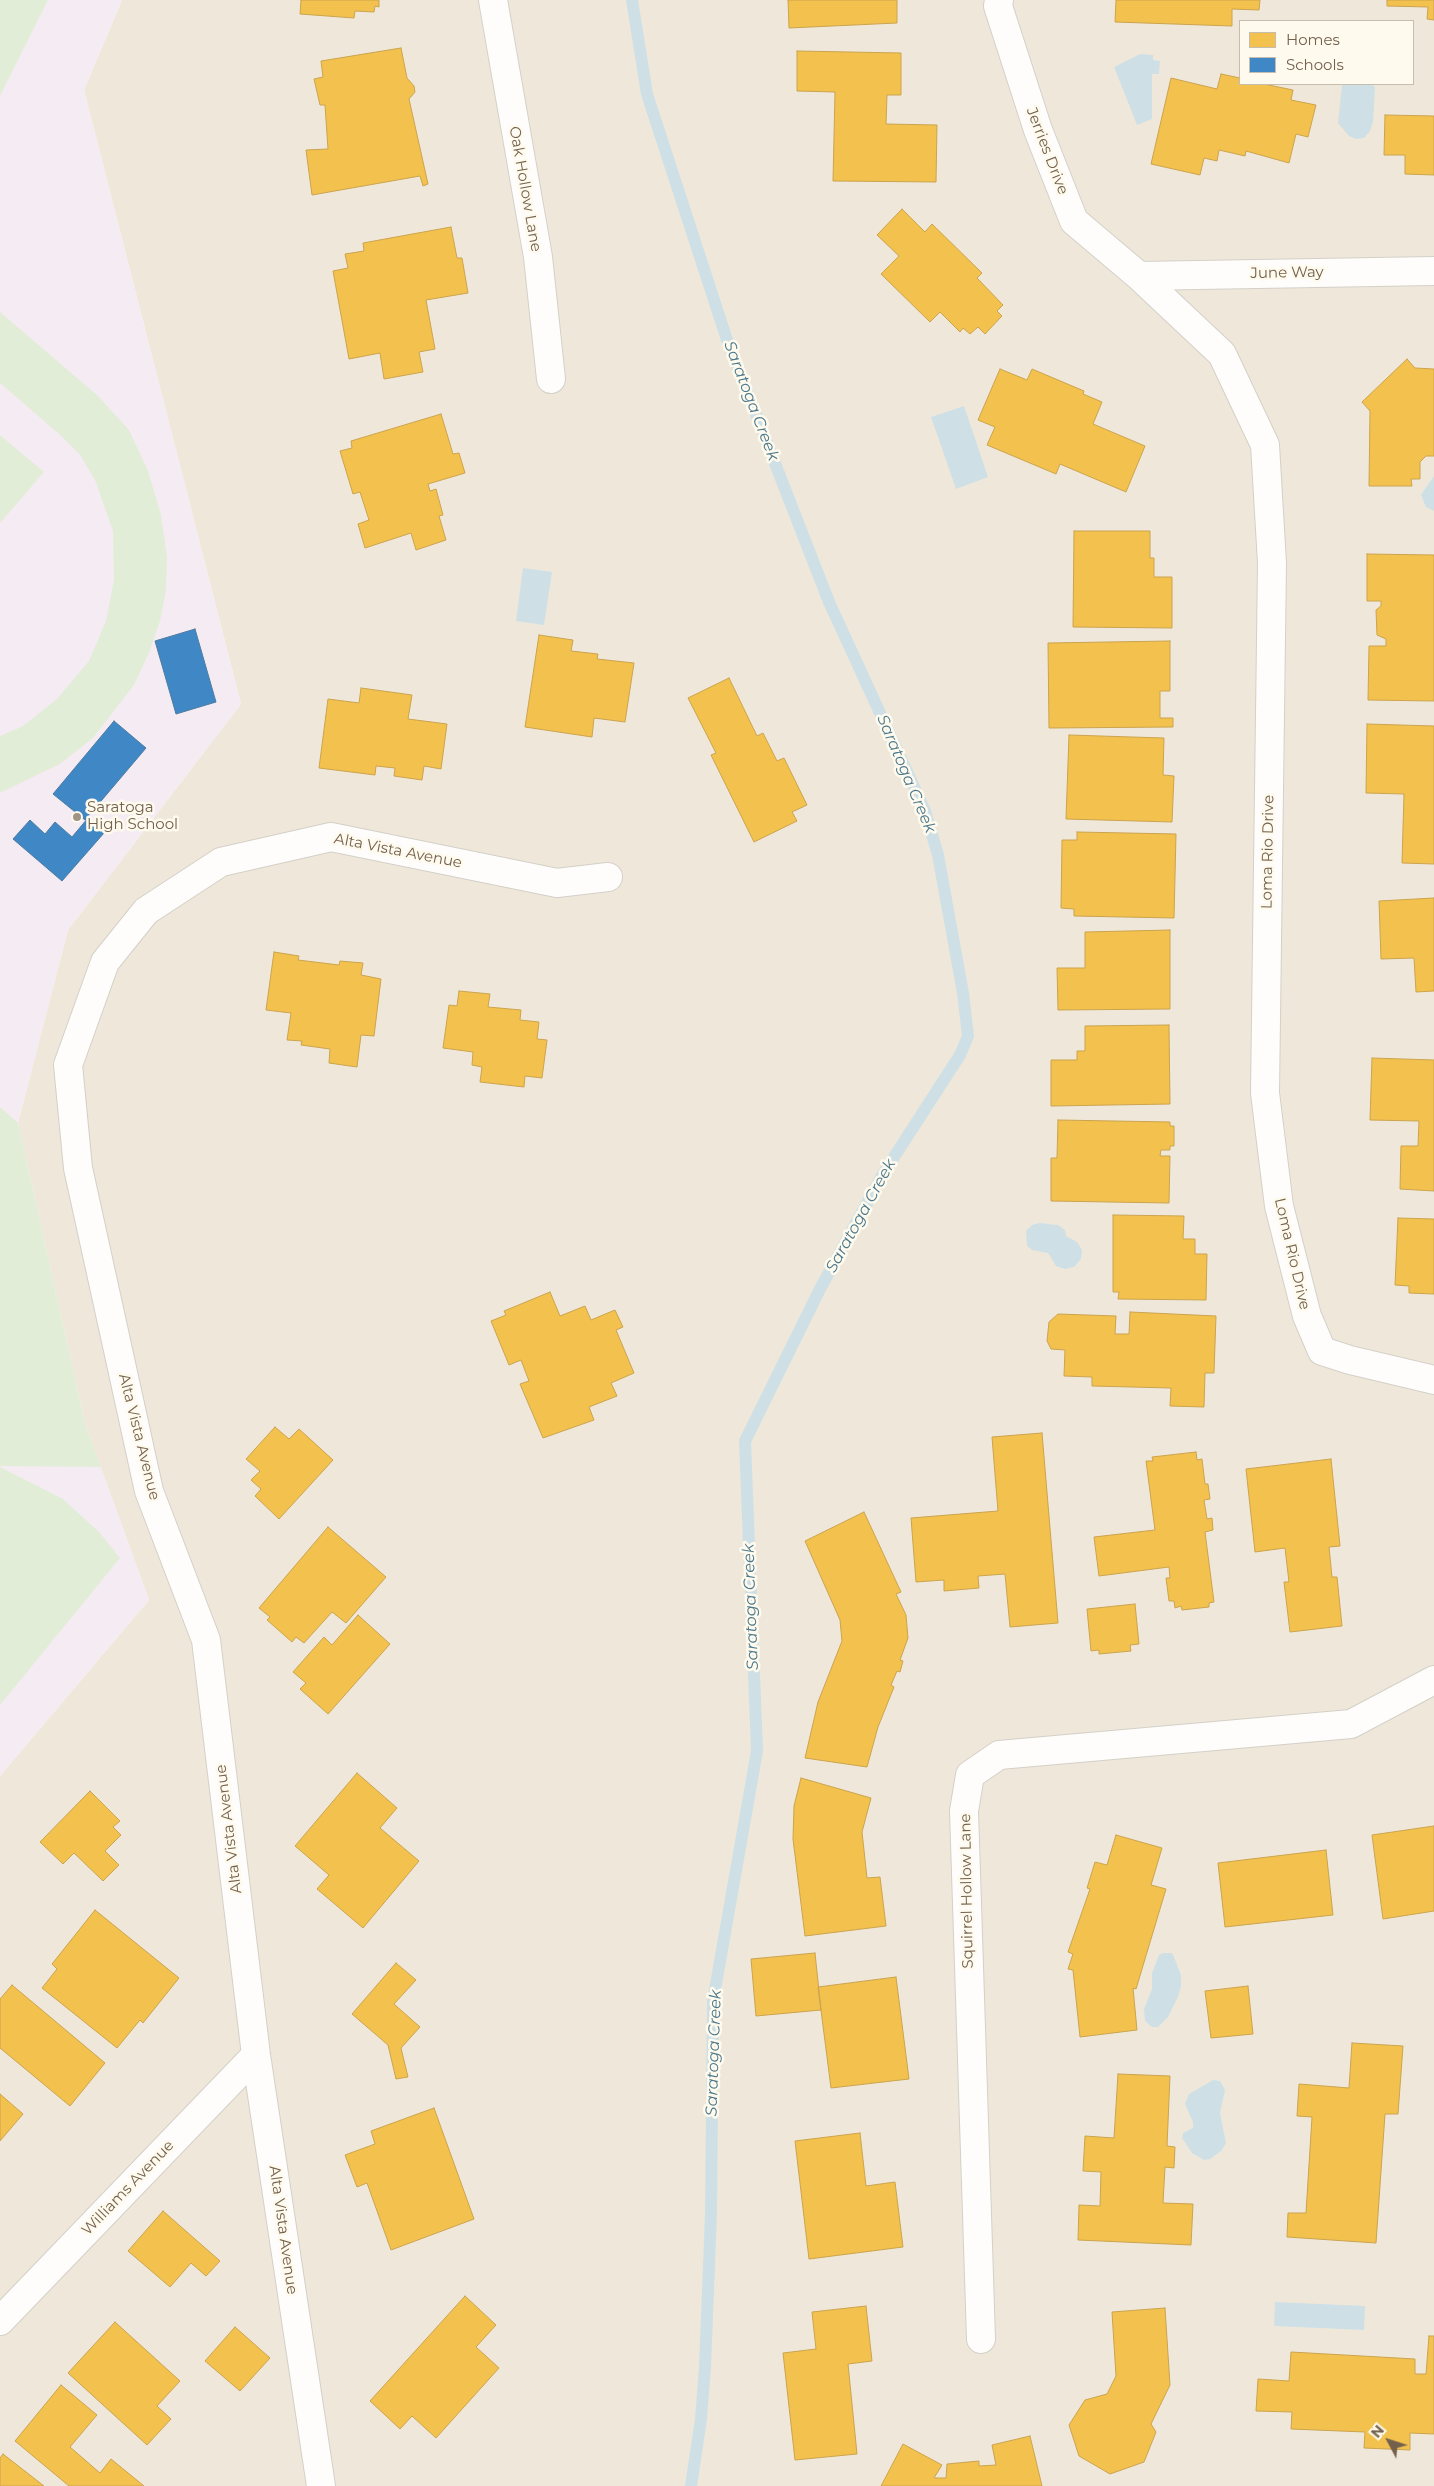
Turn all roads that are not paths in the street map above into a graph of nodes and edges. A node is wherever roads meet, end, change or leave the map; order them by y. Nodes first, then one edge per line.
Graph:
1 (492, 0) edge
2 (998, 0) edge
3 (1434, 271) edge
4 (1139, 276) junction
5 (550, 379) dead end
6 (608, 877) dead end
7 (1434, 1380) edge
8 (1434, 1680) edge
9 (256, 2055) junction
10 (0, 2321) edge
11 (981, 2339) dead end
12 (321, 2486) edge

1 - 5 street, Oak Hollow Lane
2 - 4 street, Jerries Drive
3 - 4 street, June Way
4 - 7 street, Loma Rio Drive
6 - 9 street, Alta Vista Avenue
8 - 11 street, Squirrel Hollow Lane
9 - 10 street, Williams Avenue
9 - 12 street, Alta Vista Avenue

